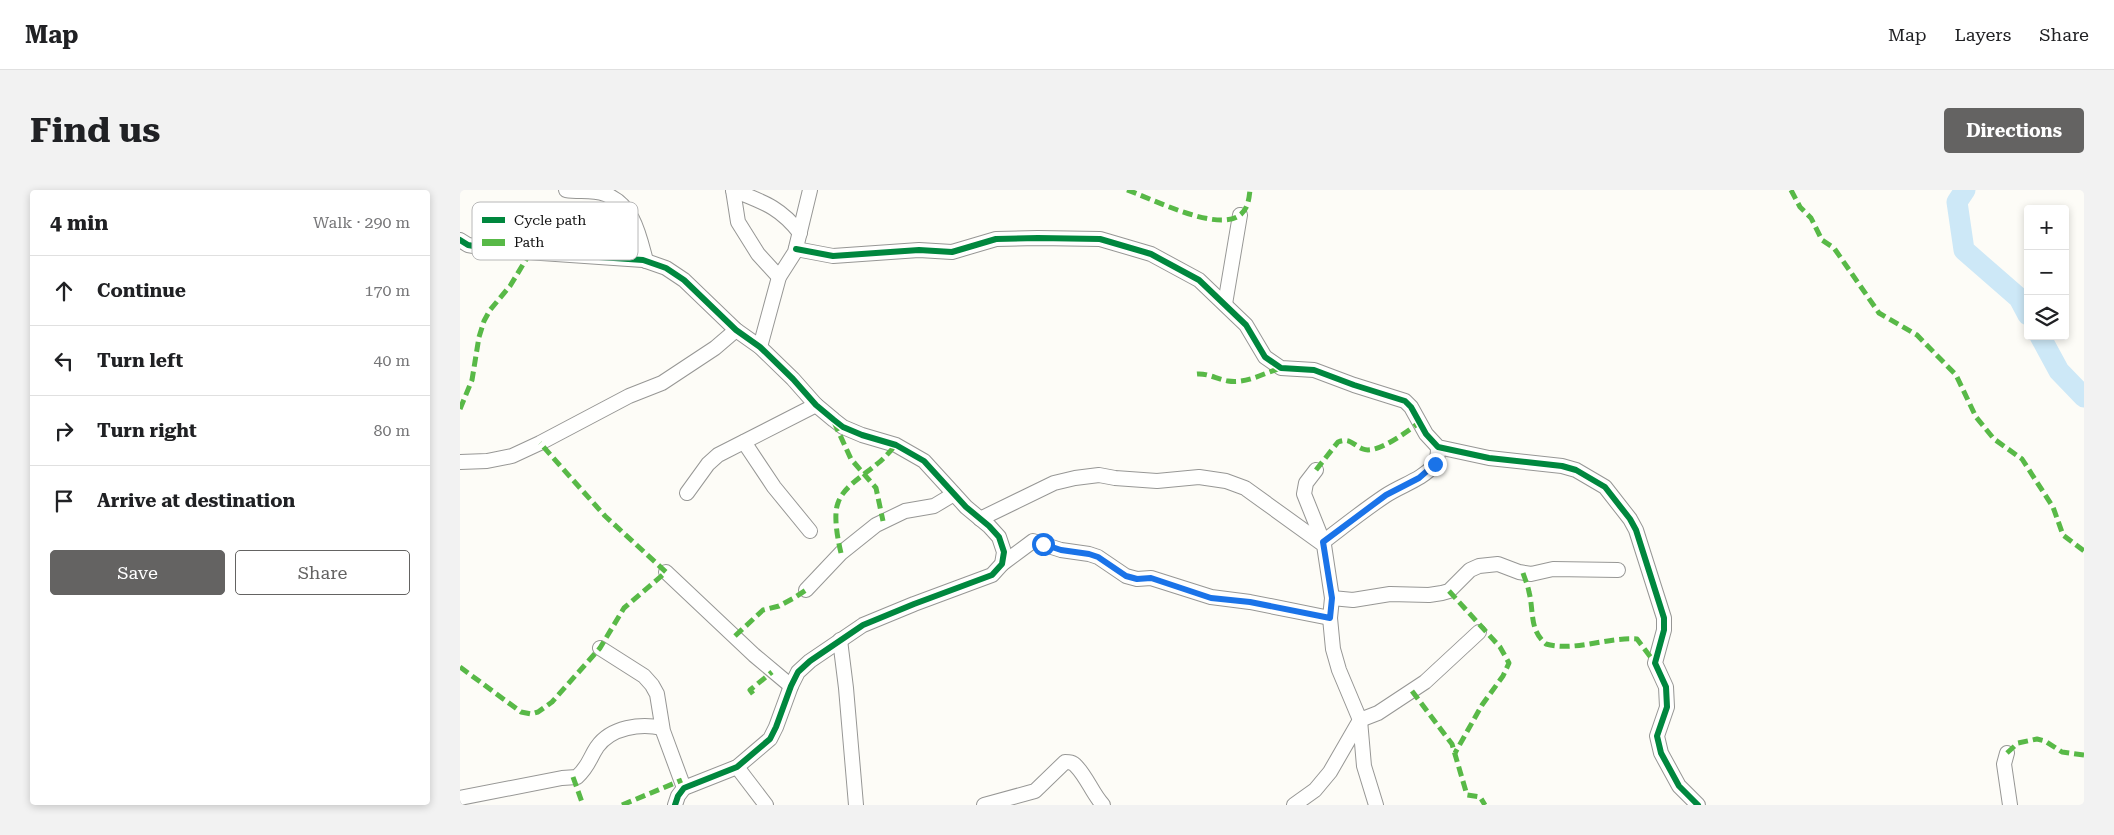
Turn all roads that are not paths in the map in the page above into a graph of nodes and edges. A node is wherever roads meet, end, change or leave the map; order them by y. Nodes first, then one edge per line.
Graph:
1 (566, 190) edge
2 (733, 190) edge
3 (810, 190) edge
4 (618, 202) edge
5 (1240, 215) dead end
6 (638, 230) edge
7 (800, 233) junction
8 (460, 240) edge
9 (472, 246) edge
10 (796, 249) junction
11 (632, 260) edge
12 (646, 261) junction
13 (779, 277) junction
14 (1225, 304) junction
15 (736, 330) junction
16 (760, 347) junction
17 (816, 405) junction
18 (744, 442) junction
19 (1438, 447) junction
20 (460, 462) edge
21 (1316, 470) dead end
22 (687, 493) dead end
23 (954, 494) junction
24 (980, 519) junction
25 (810, 531) dead end
26 (1324, 543) junction
27 (1002, 564) junction
28 (1618, 570) dead end
29 (666, 572) dead end
30 (806, 590) dead end
31 (1332, 598) junction
32 (1330, 618) junction
33 (1479, 632) dead end
34 (840, 640) junction
35 (600, 648) dead end
36 (791, 686) junction
37 (1360, 720) junction
38 (662, 728) junction
39 (2007, 754) dead end
40 (737, 767) junction
41 (684, 788) junction
42 (460, 798) edge
43 (675, 805) edge
44 (766, 805) edge
45 (856, 805) edge
46 (984, 805) edge
47 (1103, 805) edge
48 (1294, 805) edge
49 (1376, 805) edge
50 (1698, 805) edge
51 (2010, 805) edge

1 - 4 street
2 - 7 street
2 - 13 street
3 - 7 street
5 - 14 street
6 - 12 street
7 - 10 street
8 - 9 street
10 - 13 street
10 - 14 street
11 - 12 street
12 - 15 street
13 - 16 street
14 - 19 street
15 - 16 street
15 - 20 street
16 - 17 street
17 - 18 street
17 - 23 street
18 - 22 street
18 - 25 street
19 - 26 street
19 - 50 street
21 - 26 street
23 - 24 street
23 - 30 street
24 - 26 street
24 - 27 street
26 - 31 street
27 - 32 street
27 - 34 street
28 - 31 street
29 - 36 street
31 - 32 street
32 - 37 street
33 - 37 street
34 - 36 street
34 - 45 street
35 - 38 street
36 - 40 street
37 - 48 street
37 - 49 street
38 - 41 street
38 - 42 street
39 - 51 street
40 - 41 street
40 - 44 street
41 - 43 street
46 - 47 street

